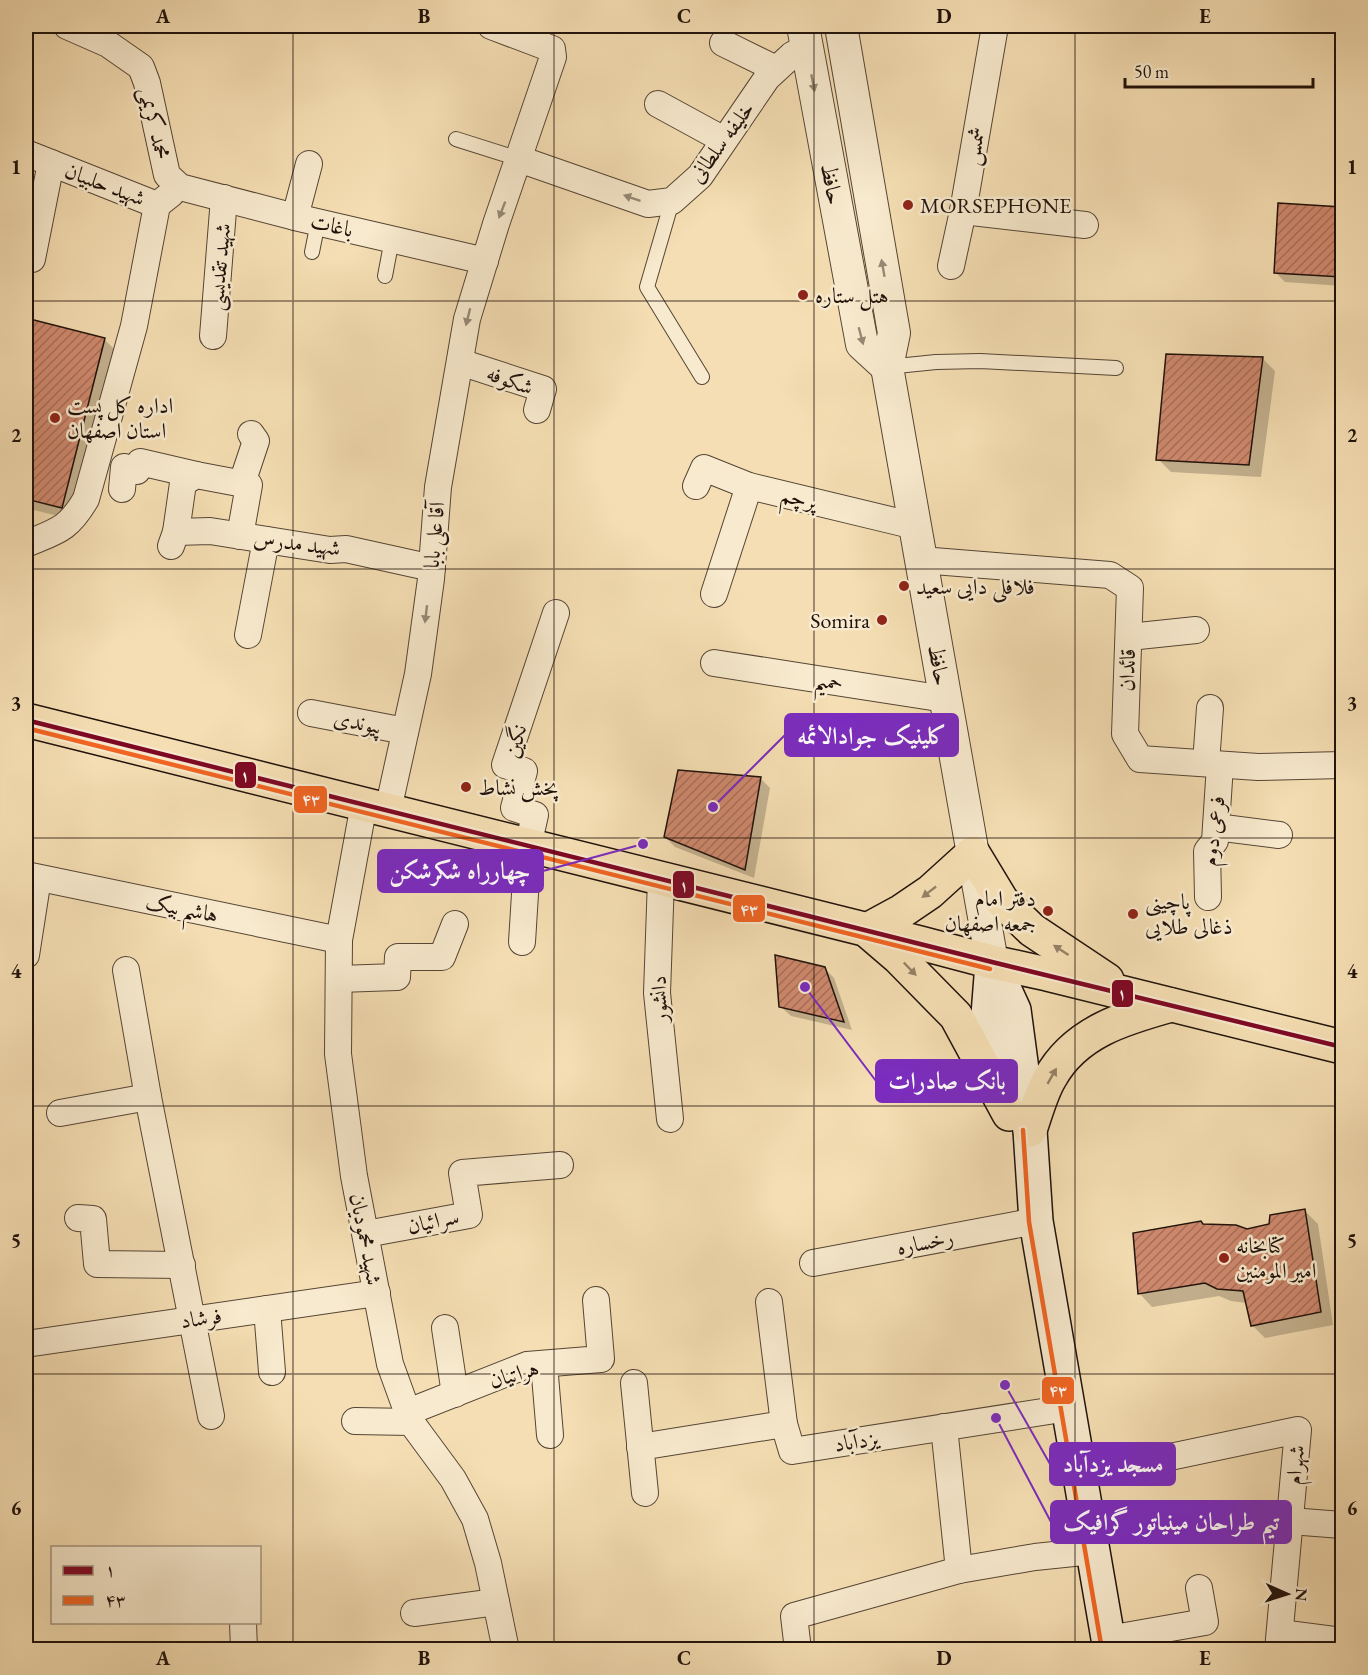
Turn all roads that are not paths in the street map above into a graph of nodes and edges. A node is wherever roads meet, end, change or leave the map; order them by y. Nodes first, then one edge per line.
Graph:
1 (67, 26) edge
2 (490, 26) edge
3 (841, 26) edge
4 (995, 26) edge
5 (523, 31) edge
6 (805, 36) edge
7 (723, 43) dead end
8 (776, 69) junction
9 (658, 104) dead end
10 (456, 139) dead end
11 (724, 140) junction
12 (26, 153) edge
13 (519, 159) junction
14 (51, 163) junction
15 (309, 164) dead end
16 (180, 187) junction
17 (224, 198) junction
18 (672, 201) junction
19 (157, 205) junction
20 (963, 211) junction
21 (307, 219) junction
22 (1085, 225) dead end
23 (392, 239) junction
24 (312, 252) dead end
25 (32, 259) dead end
26 (485, 261) junction
27 (951, 266) dead end
28 (385, 276) dead end
29 (213, 336) dead end
30 (460, 362) junction
31 (887, 367) junction
32 (1116, 368) dead end
33 (702, 377) dead end
34 (537, 410) dead end
35 (251, 434) dead end
36 (192, 467) junction
37 (242, 483) junction
38 (696, 486) dead end
39 (749, 486) junction
40 (122, 489) dead end
41 (915, 526) junction
42 (240, 536) junction
43 (266, 540) junction
44 (26, 544) edge
45 (921, 560) junction
46 (432, 568) junction
47 (714, 594) dead end
48 (556, 613) dead end
49 (1196, 630) dead end
50 (248, 635) dead end
51 (1129, 637) junction
52 (714, 663) dead end
53 (945, 699) junction
54 (1210, 708) dead end
55 (311, 713) dead end
56 (26, 720) edge
57 (405, 731) junction
58 (1213, 764) junction
59 (1342, 765) edge
60 (376, 807) junction
61 (1216, 826) junction
62 (1279, 836) dead end
63 (528, 846) junction
64 (972, 853) junction
65 (32, 877) edge
66 (661, 879) junction
67 (1208, 897) dead end
68 (455, 924) dead end
69 (867, 930) junction
70 (339, 940) junction
71 (522, 942) dead end
72 (26, 955) edge
73 (992, 963) junction
74 (126, 970) dead end
75 (339, 979) junction
76 (1128, 994) junction
77 (1172, 1005) junction
78 (1342, 1047) edge
79 (148, 1097) junction
80 (60, 1113) dead end
81 (670, 1119) dead end
82 (1019, 1122) junction
83 (560, 1165) dead end
84 (78, 1218) dead end
85 (1029, 1222) junction
86 (366, 1234) junction
87 (813, 1263) dead end
88 (182, 1265) junction
89 (377, 1293) junction
90 (596, 1300) dead end
91 (769, 1302) dead end
92 (267, 1309) junction
93 (192, 1320) junction
94 (445, 1328) dead end
95 (26, 1344) edge
96 (544, 1364) junction
97 (272, 1372) dead end
98 (634, 1383) dead end
99 (454, 1394) junction
100 (1060, 1409) junction
101 (211, 1416) dead end
102 (410, 1417) junction
103 (355, 1421) dead end
104 (784, 1424) junction
105 (944, 1427) junction
106 (550, 1436) dead end
107 (640, 1447) junction
108 (1080, 1476) junction
109 (645, 1493) dead end
110 (1290, 1521) junction
111 (1342, 1525) edge
112 (1085, 1552) junction
113 (959, 1570) junction
114 (1199, 1588) dead end
115 (496, 1602) junction
116 (414, 1613) dead end
117 (243, 1624) edge
118 (1279, 1641) edge
119 (1342, 1641) edge
120 (1104, 1646) edge
121 (244, 1650) edge
122 (506, 1650) edge
123 (798, 1650) edge

1 - 16 street, محمد کریمی
2 - 5 street
31 -> 3 street, حافظ
4 - 20 street, شمس
5 - 13 street
6 - 8 street, خلیفه سلطانی
6 -> 31 street, حافظ
7 - 8 street
8 - 11 street, خلیفه سلطانی
9 - 11 street
10 - 13 lane
11 - 18 street, خلیفه سلطانی
12 - 14 street, شهید حلبیان
18 -> 13 street, خلیفه سلطانی
13 -> 26 street
14 - 19 street, شهید حلبیان
14 - 25 street
15 - 21 street
16 - 17 street, باغات
16 - 19 street, شهید حلبیان
17 - 21 street, باغات
17 - 29 street, شهید تقدیسی
18 - 33 lane
19 - 44 street
20 - 22 street
20 - 27 street, شمس
21 - 23 street, باغات
21 - 24 lane
23 - 26 street, باغات
23 - 28 lane
26 -> 30 street, آقا علی بابا
30 - 34 street, شکوفه
30 - 46 street, آقا علی بابا
31 - 32 lane
31 - 41 street, حافظ
35 - 37 street
36 - 37 street
36 - 40 street
36 - 42 street, شهید مدرس
37 - 42 street
38 - 39 street, پرچم
39 - 41 street, پرچم
39 - 47 street
41 - 45 street, حافظ
42 - 43 street, شهید مدرس
43 - 46 street, شهید مدرس
43 - 50 street
45 - 51 street, قائدان
45 - 53 street, حافظ
46 -> 57 street, آقا علی بابا
48 - 63 street, نگین
49 - 51 street
51 - 58 street, قائدان
52 - 53 street, حمیم
53 - 64 street, حافظ
54 - 58 street, فرعی دوم
55 - 57 street, پیوندی
56 - 60 main road
57 - 60 street, آقا علی بابا
58 - 59 street, قائدان
58 - 61 street, فرعی دوم
60 - 63 main road
60 - 70 street, شهید محمودیان
61 - 62 street
61 - 67 street, فرعی دوم
63 - 66 main road
63 - 71 street
64 -> 69 main road
64 - 73 street, حافظ
76 -> 64 main road
65 - 70 street, هاشم بیک
65 - 72 street
66 - 69 main road
66 - 81 street, دانشور
68 - 75 street
69 - 73 main road
69 -> 82 main road
70 - 75 street, شهید محمودیان
73 - 76 main road
73 - 82 main road
74 - 79 street
75 - 86 street, شهید محمودیان
76 - 77 main road
77 - 78 main road
82 -> 77 main road
79 - 80 street
79 - 88 street
82 - 85 main road
83 - 86 street, سرائیان
84 - 88 street
85 - 87 street, رخساره
85 - 100 main road
86 - 89 street, شهید محمودیان
88 - 93 street
89 - 92 street, فرشاد
89 - 102 street, شهید محمودیان
90 - 96 street, هراتیان
91 - 104 street, یزدآباد
92 - 93 street, فرشاد
92 - 97 street
93 - 95 street, فرشاد
93 - 101 street
94 - 99 street
96 - 99 street, هراتیان
96 - 106 street
98 - 107 street
99 - 102 street, هراتیان
100 - 105 street, یزدآباد
100 - 108 main road
100 - 112 main road
102 - 103 street
102 - 115 street, شهید محمودیان
104 - 105 street, یزدآباد
104 - 107 street
105 - 113 street
107 - 109 street
108 - 110 street, شهرام
108 - 112 main road
110 - 111 street
110 - 118 street, شهرام
112 - 113 street
112 - 120 main road
113 - 123 street
114 - 120 street
115 - 116 street
115 - 122 street, شهید محمودیان
117 - 121 street
118 - 119 street

